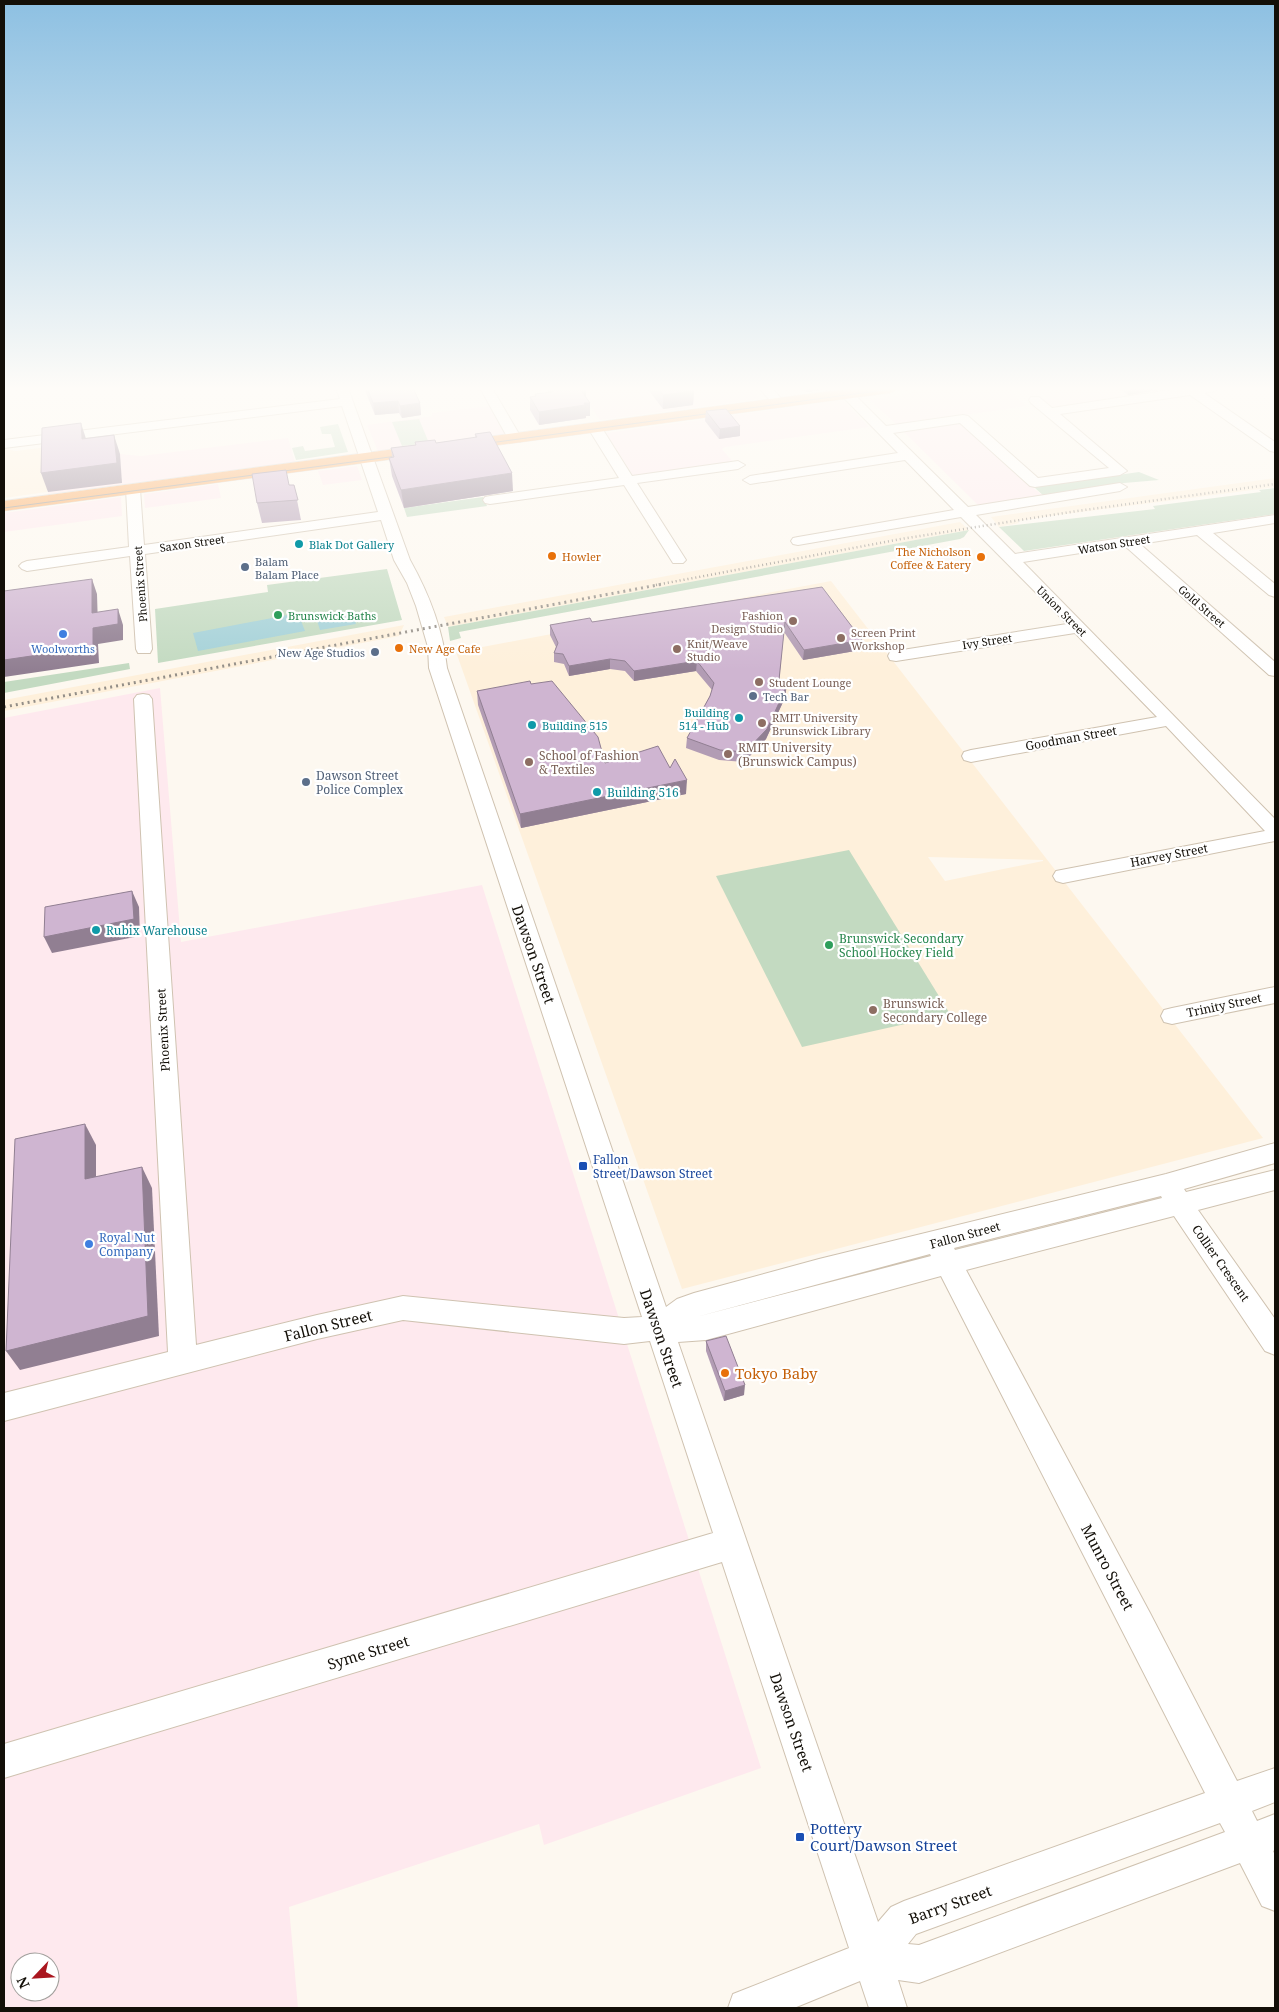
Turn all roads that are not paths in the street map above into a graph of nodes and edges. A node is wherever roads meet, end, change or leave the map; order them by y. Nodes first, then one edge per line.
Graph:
1 (187, 482) edge
2 (376, 482) edge
3 (615, 482) edge
4 (629, 482) edge
5 (934, 482) edge
6 (1120, 486) dead end
7 (133, 489) junction
8 (490, 500) dead end
9 (4, 506) edge
10 (964, 512) junction
11 (387, 515) junction
12 (1275, 519) edge
13 (1200, 530) junction
14 (798, 541) dead end
15 (1128, 541) junction
16 (137, 550) junction
17 (1011, 559) junction
18 (678, 560) dead end
19 (27, 566) dead end
20 (1275, 592) edge
21 (1079, 627) junction
22 (144, 649) dead end
23 (896, 656) dead end
24 (1275, 671) edge
25 (143, 699) dead end
26 (1170, 720) junction
27 (971, 756) dead end
28 (1275, 830) edge
29 (1275, 835) edge
30 (1063, 876) dead end
31 (1275, 995) edge
32 (1172, 1016) dead end
33 (1275, 1153) edge
34 (1275, 1180) edge
35 (1173, 1194) junction
36 (942, 1253) junction
37 (659, 1328) junction
38 (1275, 1342) edge
39 (183, 1362) junction
40 (4, 1407) edge
41 (732, 1543) junction
42 (4, 1761) edge
43 (1275, 1785) edge
44 (1228, 1802) junction
45 (1262, 1837) edge
46 (1275, 1893) edge
47 (871, 1958) junction
48 (747, 2008) edge
49 (888, 2008) edge

1 - 7 highway
2 - 11 street, Dawson Street
3 - 8 street
4 - 18 street
5 - 10 street, Union Street
6 - 10 street
7 - 9 highway
7 - 16 street, Phoenix Street
10 - 14 street
10 - 17 street, Union Street
11 - 16 street, Saxon Street
11 - 37 street, Dawson Street
12 - 13 street, Watson Street
13 - 15 street, Watson Street
13 - 20 street
15 - 17 street, Watson Street
15 - 24 street, Gold Street
16 - 19 street, Saxon Street
16 - 22 street, Phoenix Street
17 - 21 street, Union Street
21 - 23 street, Ivy Street
21 - 26 street, Union Street
25 - 39 street, Phoenix Street
26 - 27 street, Goodman Street
26 - 28 street, Union Street
29 - 30 street, Harvey Street
31 - 32 street, Trinity Street
33 - 35 street, Fallon Street
34 - 35 street, Fallon Street
35 - 36 street, Fallon Street
35 - 38 street, Collier Crescent
36 - 37 street, Fallon Street
36 - 44 street, Munro Street
37 - 39 street, Fallon Street
37 - 41 street, Dawson Street
39 - 40 street, Fallon Street
41 - 42 street, Syme Street
41 - 47 street, Dawson Street
43 - 44 street, Barry Street
44 - 45 street, Munro Street
44 - 47 street, Barry Street
45 - 46 street, Munro Street
45 - 47 street
47 - 48 street
47 - 49 street, Dawson Street

